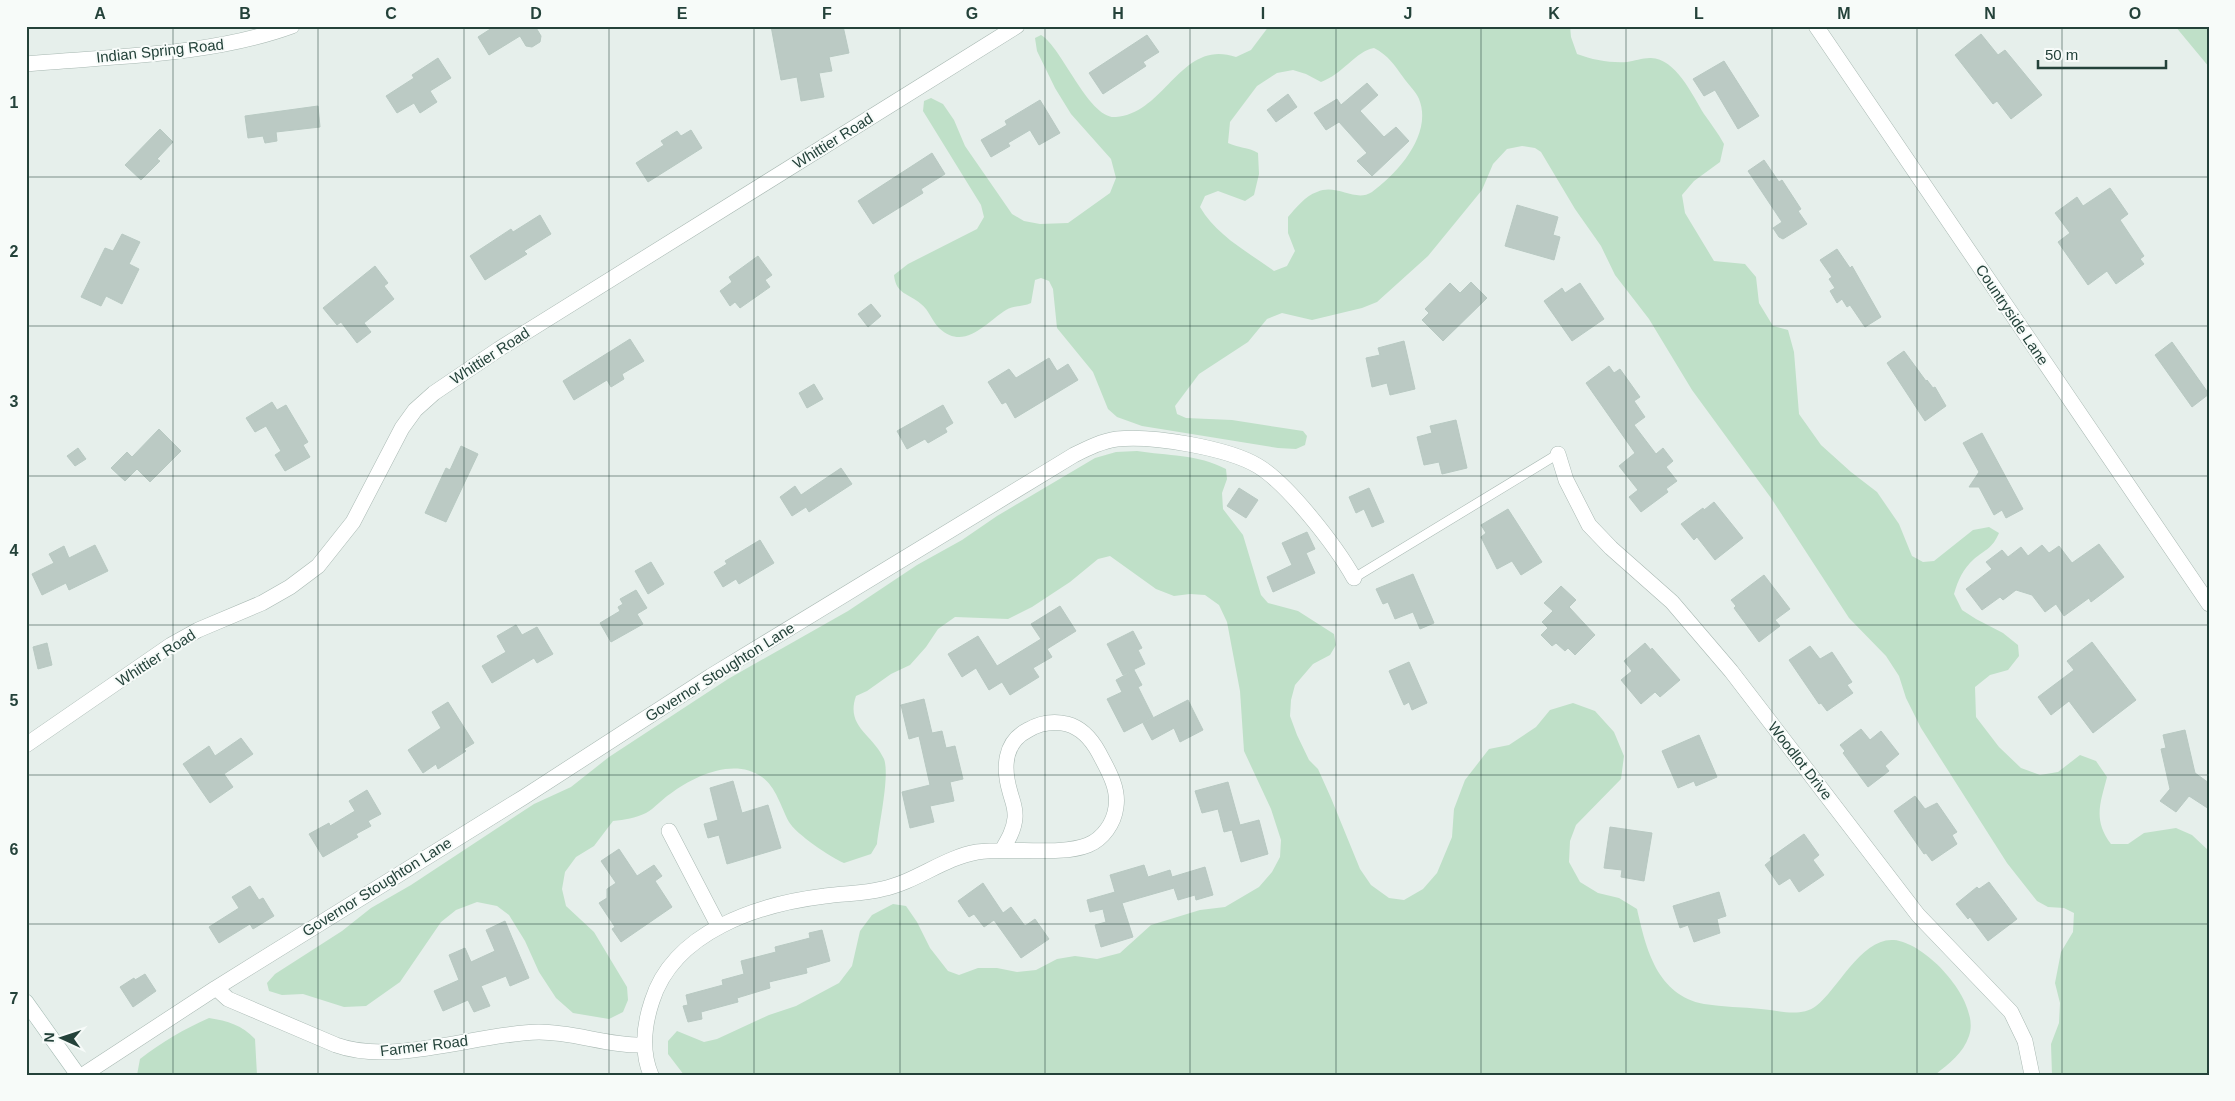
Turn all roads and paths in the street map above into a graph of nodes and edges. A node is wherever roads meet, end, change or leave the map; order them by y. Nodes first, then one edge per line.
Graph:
1 (292, 26) edge
2 (1017, 26) edge
3 (1816, 26) edge
4 (26, 64) edge
5 (1558, 454) joint
6 (1354, 578) joint
7 (2207, 596) edge
8 (26, 745) edge
9 (669, 831) dead end
10 (1002, 850) junction
11 (719, 927) junction
12 (216, 988) junction
13 (26, 1002) edge
14 (644, 1045) junction
15 (78, 1075) edge
16 (84, 1075) edge
17 (651, 1075) edge
18 (2032, 1075) edge

1 - 4 street, Indian Spring Road
2 - 8 street, Whittier Road
3 - 7 street, Countryside Lane
5 - 6 lane
5 - 18 street, Woodlot Drive
6 - 12 street, Governor Stoughton Lane
9 - 11 street
10 - 10 street
10 - 11 street
11 - 14 street
12 - 14 street, Farmer Road
12 - 16 street, Governor Stoughton Lane
13 - 15 street
14 - 17 street

